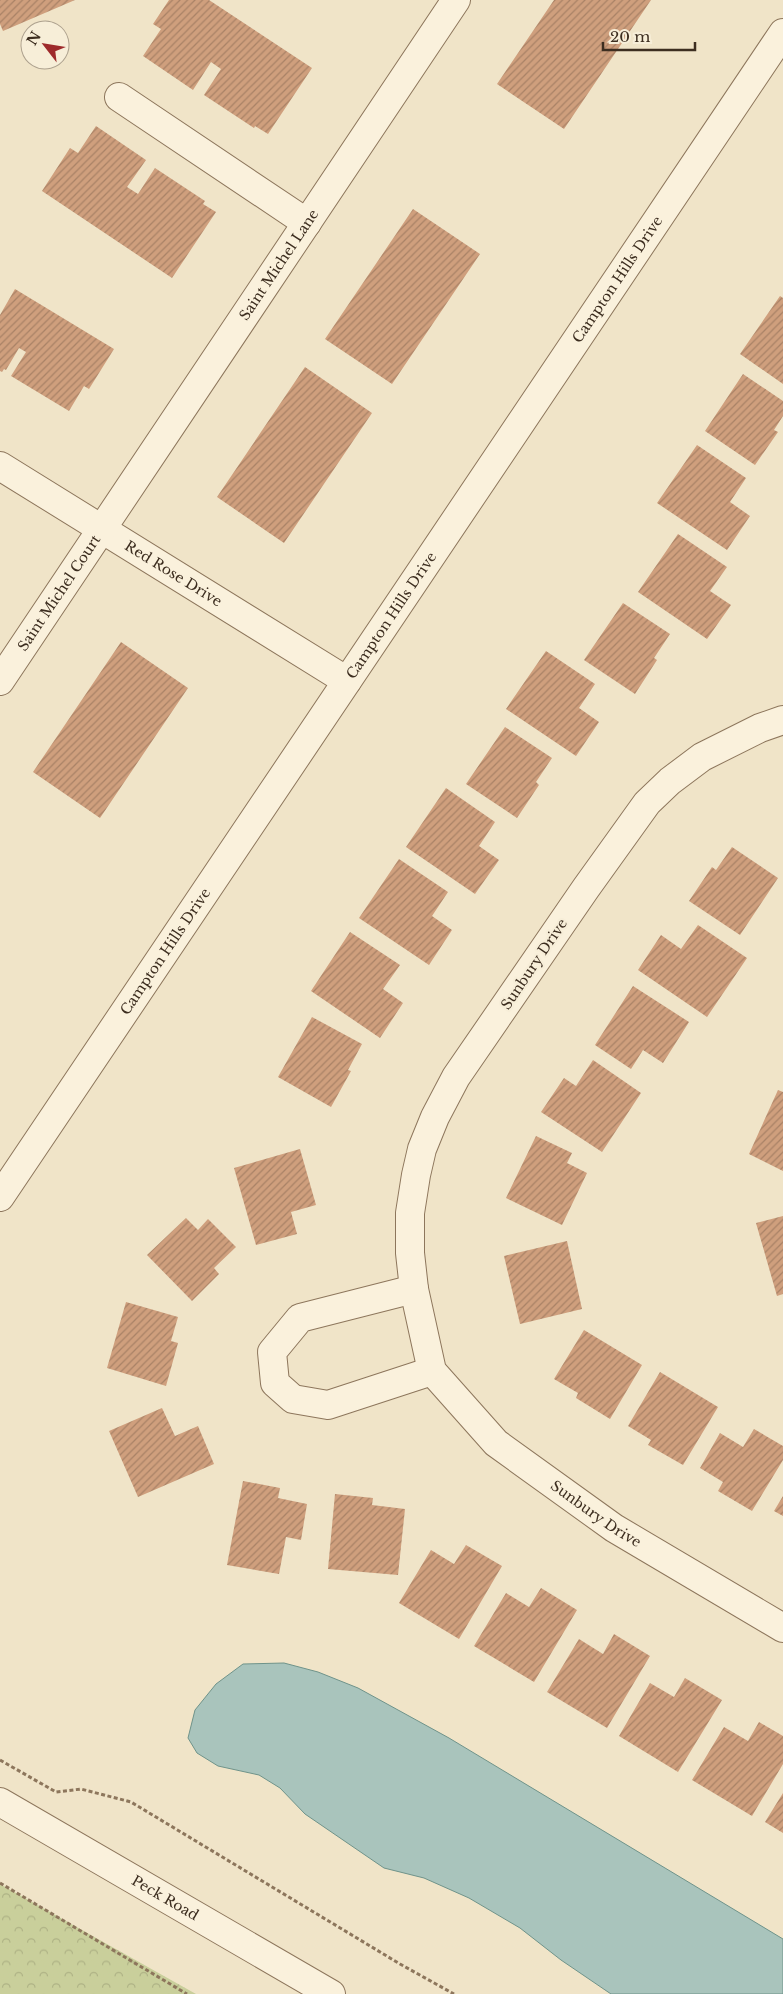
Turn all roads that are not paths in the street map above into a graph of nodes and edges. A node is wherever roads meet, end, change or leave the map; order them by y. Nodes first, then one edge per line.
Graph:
1 (456, 0) edge
2 (783, 33) edge
3 (119, 97) dead end
4 (306, 223) junction
5 (0, 466) edge
6 (102, 530) junction
7 (0, 680) edge
8 (347, 681) junction
9 (783, 720) edge
10 (0, 1197) edge
11 (414, 1289) junction
12 (432, 1371) junction
13 (783, 1628) edge
14 (0, 1802) edge
15 (331, 1994) edge

1 - 4 street, Saint Michel Lane
2 - 8 street, Campton Hills Drive
3 - 4 street
4 - 6 street, Saint Michel Lane
5 - 6 street, Red Rose Drive
6 - 7 street, Saint Michel Court
6 - 8 street, Red Rose Drive
8 - 10 street, Campton Hills Drive
9 - 11 street, Sunbury Drive
11 - 12 street, Sunbury Drive
11 - 12 street
12 - 13 street, Sunbury Drive
14 - 15 street, Peck Road

